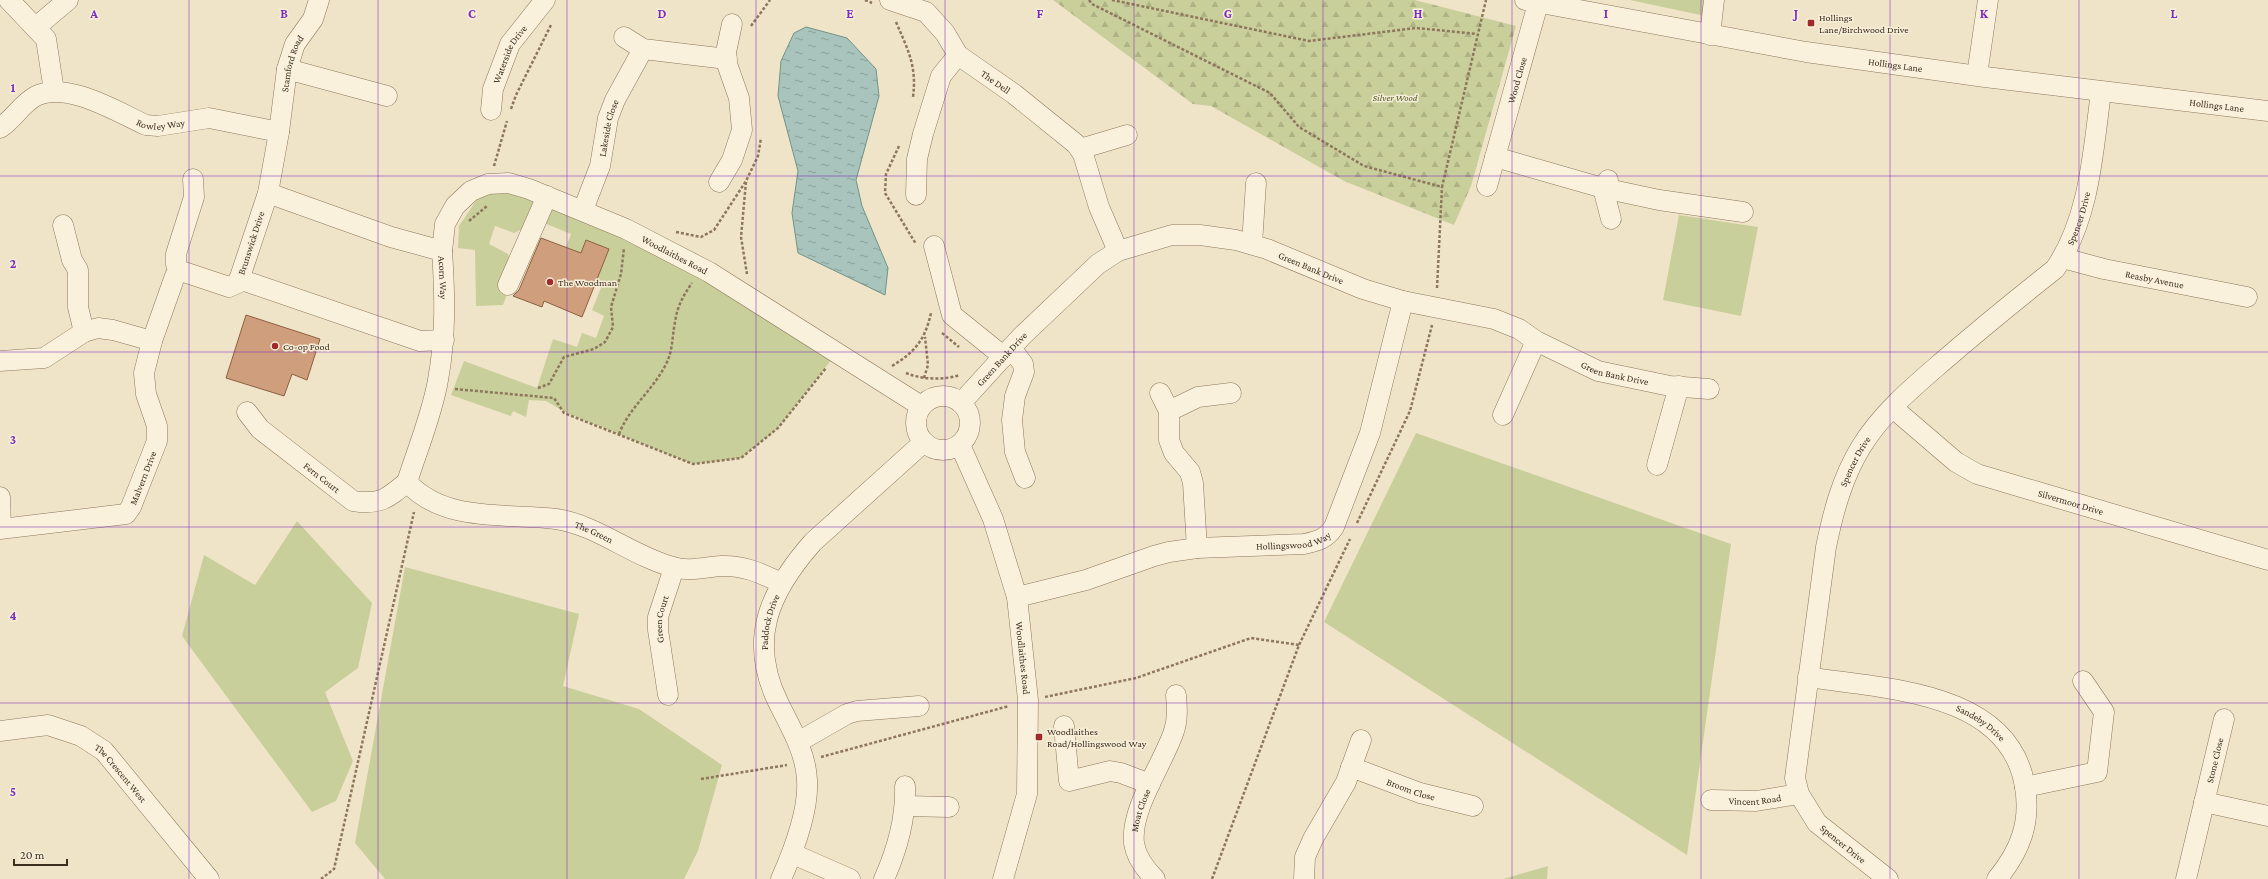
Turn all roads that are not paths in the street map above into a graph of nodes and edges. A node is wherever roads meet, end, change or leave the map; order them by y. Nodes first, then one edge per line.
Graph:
1 (9, 0) edge
2 (68, 0) edge
3 (319, 0) edge
4 (890, 0) edge
5 (1714, 0) edge
6 (1988, 0) edge
7 (1534, 1) edge
8 (921, 4) edge
9 (544, 6) edge
10 (732, 24) dead end
11 (36, 27) junction
12 (1710, 35) junction
13 (624, 37) dead end
14 (643, 49) junction
15 (958, 54) junction
16 (727, 59) junction
17 (286, 69) junction
18 (1977, 75) junction
19 (54, 91) junction
20 (2101, 92) junction
21 (388, 96) dead end
22 (492, 110) dead end
23 (2268, 111) edge
24 (0, 128) edge
25 (279, 132) junction
26 (1127, 134) dead end
27 (1080, 150) junction
28 (1495, 157) junction
29 (193, 179) dead end
30 (719, 182) dead end
31 (1256, 183) dead end
32 (1606, 183) junction
33 (1487, 186) dead end
34 (268, 192) junction
35 (547, 196) junction
36 (916, 196) dead end
37 (583, 210) junction
38 (1743, 212) dead end
39 (1611, 219) dead end
40 (63, 225) dead end
41 (1252, 244) junction
42 (934, 246) dead end
43 (442, 251) junction
44 (1118, 251) junction
45 (2063, 258) junction
46 (179, 273) junction
47 (239, 279) junction
48 (508, 285) dead end
49 (2247, 297) dead end
50 (1403, 300) junction
51 (84, 332) junction
52 (444, 340) junction
53 (152, 341) junction
54 (1536, 341) junction
55 (1008, 352) junction
56 (0, 361) edge
57 (1679, 386) junction
58 (1709, 389) dead end
59 (1230, 393) dead end
60 (961, 403) junction
61 (921, 406) junction
62 (1892, 408) junction
63 (247, 412) dead end
64 (1503, 415) dead end
65 (924, 442) junction
66 (960, 445) junction
67 (1657, 465) dead end
68 (1025, 478) dead end
69 (413, 488) junction
70 (0, 497) edge
71 (1, 528) edge
72 (1197, 548) junction
73 (2268, 560) edge
74 (674, 568) junction
75 (781, 583) junction
76 (1017, 597) junction
77 (1808, 677) junction
78 (2083, 681) dead end
79 (668, 695) dead end
80 (1176, 695) dead end
81 (919, 706) dead end
82 (2224, 719) dead end
83 (1064, 726) dead end
84 (0, 731) edge
85 (1361, 740) dead end
86 (798, 742) junction
87 (1351, 767) junction
88 (1150, 784) junction
89 (905, 786) dead end
90 (2025, 787) junction
91 (1799, 794) junction
92 (1711, 800) dead end
93 (2204, 802) junction
94 (905, 806) junction
95 (1473, 806) dead end
96 (949, 807) dead end
97 (2268, 816) edge
98 (793, 854) junction
99 (1882, 877) edge
100 (209, 879) edge
101 (781, 879) edge
102 (850, 879) edge
103 (884, 879) edge
104 (1002, 879) edge
105 (1155, 879) edge
106 (1304, 879) edge
107 (1997, 879) edge
108 (2186, 879) edge

1 - 11 street
2 - 11 street
3 - 17 street, Stamford Road
4 - 8 street, The Dell
5 - 12 street
6 - 18 street
7 - 12 street, Hollings Lane
7 - 28 street, Wood Close
8 - 15 street, The Dell
9 - 22 street, Waterside Drive
10 - 16 street
11 - 19 street
12 - 18 street, Hollings Lane
13 - 14 street
14 - 16 street
14 - 37 street, Lakeside Close
15 - 27 street, The Dell
15 - 36 street
16 - 30 street
17 - 21 street
17 - 25 street, Stamford Road
18 - 20 street, Hollings Lane
19 - 24 street, Rowley Way
19 - 25 street, Rowley Way
20 - 23 street, Hollings Lane
20 - 45 street, Spencer Drive
25 - 34 street
26 - 27 street
27 - 44 street, The Dell
28 - 32 street
28 - 33 street, Wood Close
29 - 46 street
31 - 41 street
32 - 38 street
32 - 39 street
34 - 43 street, Acorn Way
34 - 47 street, Brunswick Drive
35 - 37 street, Woodlaithes Road
35 - 43 street, Woodlaithes Road
35 - 48 street
37 - 61 street, Woodlaithes Road
40 - 51 street
41 - 44 street, Green Bank Drive
41 - 50 street, Green Bank Drive
42 - 55 street
43 - 52 street, Acorn Way
44 - 55 street, Green Bank Drive
45 - 49 street, Reasby Avenue
45 - 62 street, Spencer Drive
46 - 47 street, Brunswick Drive
46 - 53 street
47 - 52 street
50 - 54 street, Green Bank Drive
50 - 72 street, Hollingswood Way
51 - 53 street
51 - 56 street
52 - 69 street, Acorn Way
53 - 71 street, Malvern Drive
54 - 57 street, Green Bank Drive
54 - 64 street
55 - 60 street, Green Bank Drive
55 - 68 street
57 - 58 street, Green Bank Drive
57 - 67 street
59 - 72 street
60 - 61 street
60 - 66 street
61 - 65 street
62 - 73 street, Silvermoor Drive
62 - 77 street, Spencer Drive
63 - 69 street, Fern Court
65 - 66 street
65 - 75 street, Paddock Drive
66 - 76 street, Woodlaithes Road
69 - 74 street, The Green
70 - 71 street
72 - 76 street, Hollingswood Way
74 - 75 street, The Green
74 - 79 street, Green Court
75 - 86 street, Paddock Drive
76 - 104 street, Woodlaithes Road
77 - 90 street, Sandeby Drive
77 - 91 street, Spencer Drive
78 - 90 street
80 - 88 street, Moat Close
81 - 86 street
82 - 93 street, Stone Close
83 - 88 street, Moat Close
84 - 100 street, The Crescent West
85 - 87 street
86 - 98 street, Paddock Drive
87 - 95 street, Broom Close
87 - 106 street
88 - 105 street, Moat Close
89 - 94 street
90 - 107 street, Sandeby Drive
91 - 92 street, Vincent Road
91 - 99 street, Spencer Drive
93 - 97 street
93 - 108 street, Stone Close
94 - 96 street
94 - 103 street
98 - 101 street, Paddock Drive
98 - 102 street

